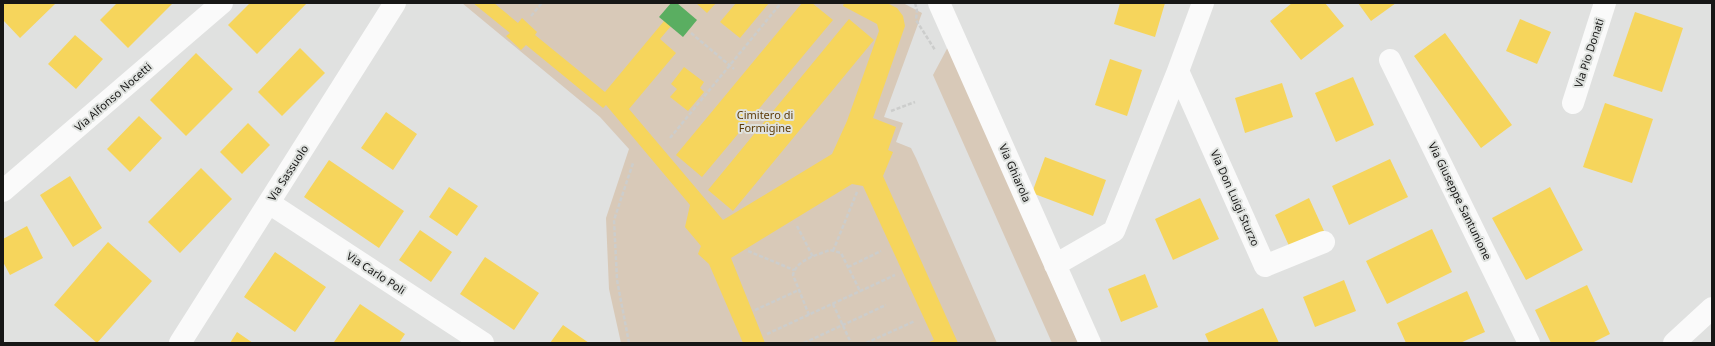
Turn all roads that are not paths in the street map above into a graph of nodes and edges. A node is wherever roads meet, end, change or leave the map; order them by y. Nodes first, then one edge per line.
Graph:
1 (222, 3) edge
2 (939, 3) edge
3 (1203, 3) edge
4 (1604, 3) edge
5 (394, 4) edge
6 (1390, 60) dead end
7 (1178, 72) junction
8 (1573, 103) dead end
9 (3, 191) edge
10 (268, 203) junction
11 (1324, 242) dead end
12 (1056, 265) junction
13 (1712, 308) edge
14 (180, 343) edge
15 (483, 343) edge
16 (1090, 343) edge
17 (1529, 343) edge
18 (1674, 343) edge

1 - 9 street, Via Alfonso Nocetti
2 - 12 street, Via Ghiarola
3 - 7 street
4 - 8 street, Via Pio Donati
5 - 10 street, Via Sassuolo
6 - 17 street, Via Giuseppe Santunione
7 - 11 street, Via Don Luigi Sturzo
7 - 12 street
10 - 14 street, Via Sassuolo
10 - 15 street, Via Carlo Poli
12 - 16 street, Via Ghiarola
13 - 18 street

